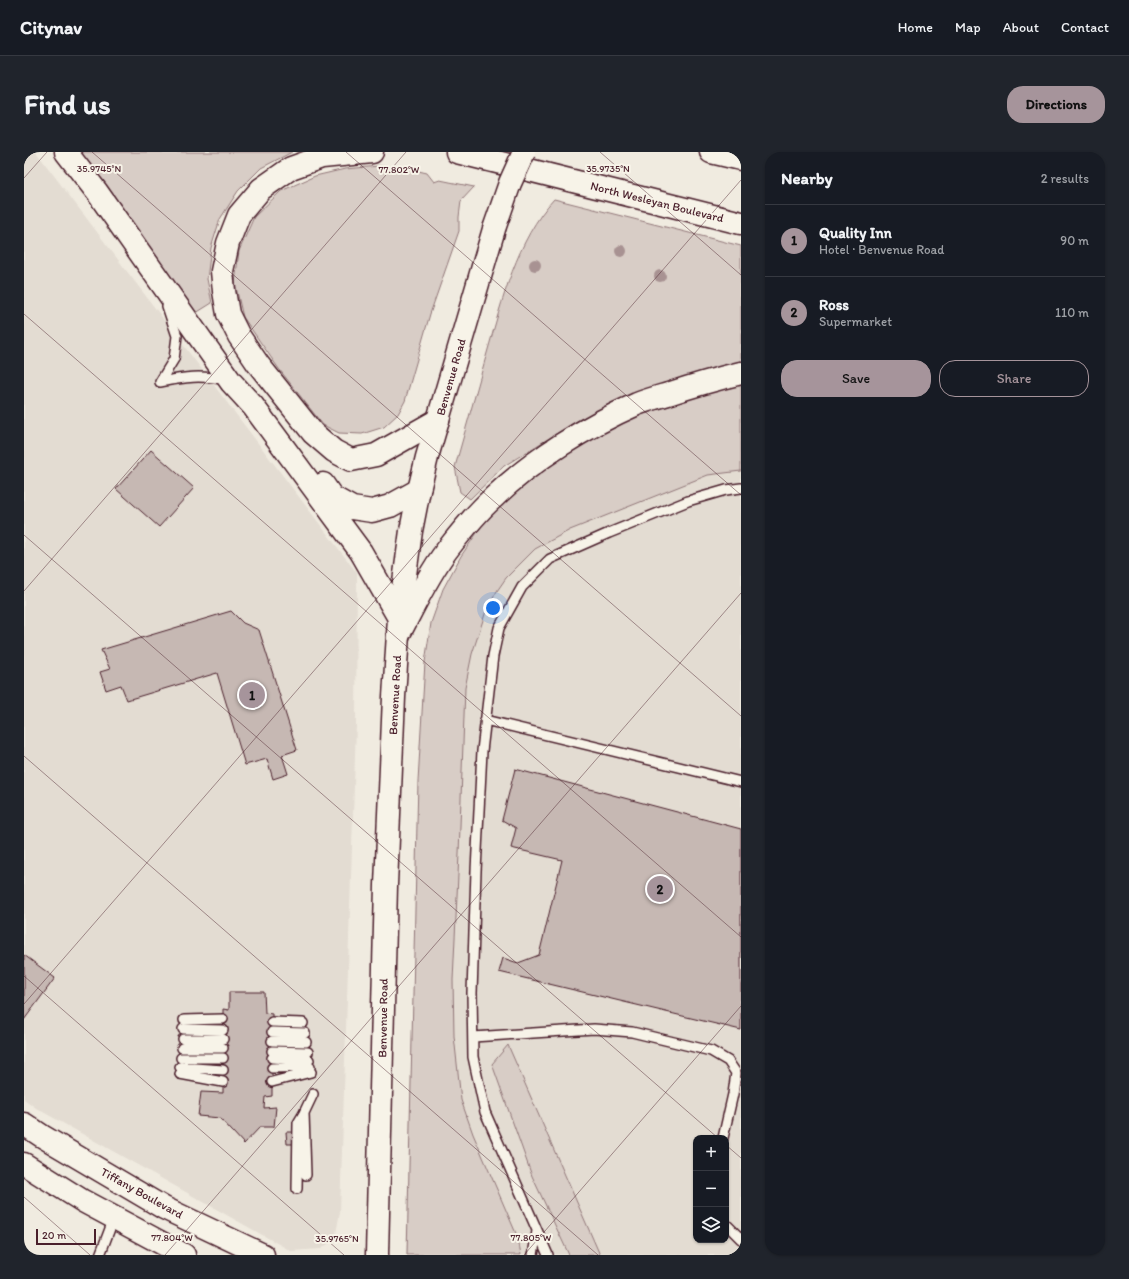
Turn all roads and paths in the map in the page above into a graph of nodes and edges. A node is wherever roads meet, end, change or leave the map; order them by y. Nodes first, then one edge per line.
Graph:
1 (66, 152) edge
2 (372, 152) edge
3 (457, 152) edge
4 (524, 152) edge
5 (711, 152) edge
6 (741, 159) edge
7 (741, 222) edge
8 (153, 272) junction
9 (741, 373) edge
10 (231, 382) junction
11 (253, 406) junction
12 (438, 420) junction
13 (741, 488) edge
14 (419, 490) junction
15 (399, 626) junction
16 (485, 720) junction
17 (741, 782) edge
18 (223, 1019) dead end
19 (272, 1022) dead end
20 (303, 1023) dead end
21 (272, 1036) dead end
22 (473, 1037) junction
23 (272, 1054) dead end
24 (308, 1054) junction
25 (223, 1058) dead end
26 (272, 1068) dead end
27 (223, 1070) dead end
28 (223, 1082) dead end
29 (272, 1082) dead end
30 (313, 1094) dead end
31 (304, 1113) junction
32 (24, 1124) edge
33 (724, 1135) edge
34 (24, 1164) edge
35 (306, 1175) dead end
36 (297, 1189) dead end
37 (114, 1218) junction
38 (729, 1227) edge
39 (537, 1231) junction
40 (741, 1239) edge
41 (100, 1255) edge
42 (184, 1255) edge
43 (263, 1255) edge
44 (377, 1255) edge
45 (533, 1255) edge
46 (548, 1255) edge

1 - 8 main road
2 - 12 main road
3 - 7 main road, North Wesleyan Boulevard
4 - 12 main road, Benvenue Road, bridge
5 - 6 main road
8 - 10 main road
8 - 10 lane
9 - 15 main road
10 - 11 main road
11 - 14 main road
11 - 15 main road
12 - 14 main road, Benvenue Road
13 - 16 lane
14 - 15 main road, Benvenue Road
15 - 44 main road, Benvenue Road
16 - 17 lane
16 - 22 lane
18 - 25 lane
19 - 20 lane
21 - 24 lane
22 - 33 lane
22 - 39 lane
23 - 24 lane
24 - 26 lane
24 - 29 lane
27 - 28 lane
30 - 31 lane
31 - 35 lane
31 - 36 lane
32 - 43 main road, Tiffany Boulevard
34 - 37 main road
37 - 41 lane
37 - 42 main road
38 - 40 lane
39 - 45 lane
39 - 46 lane

